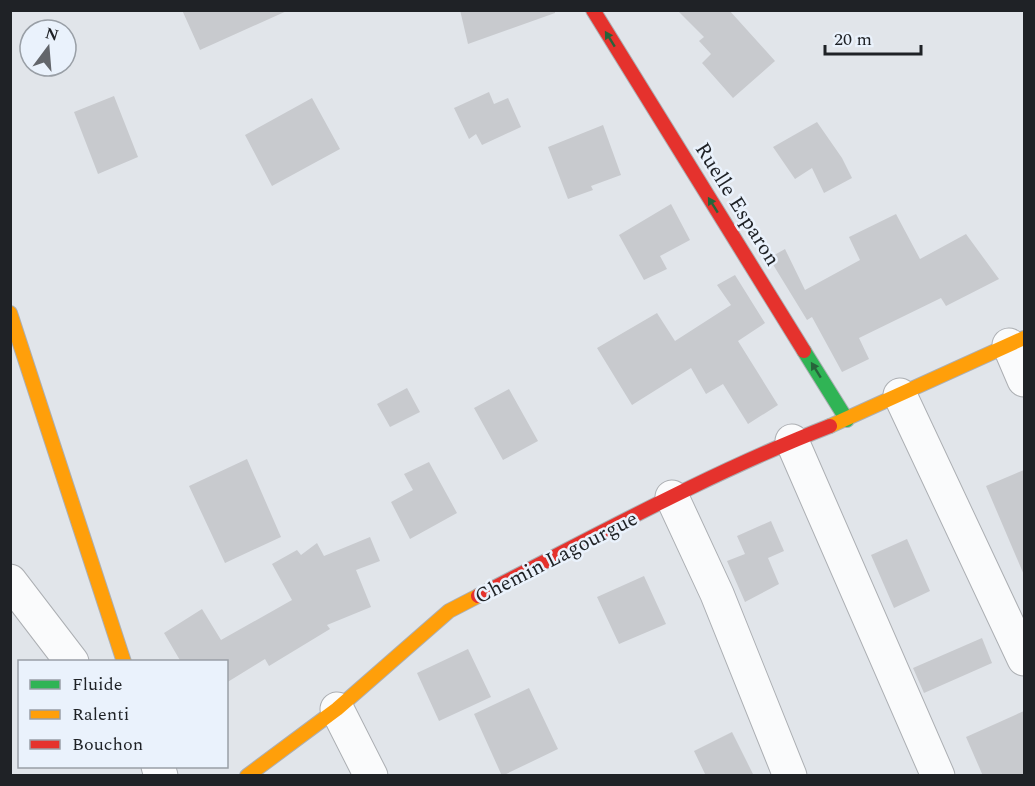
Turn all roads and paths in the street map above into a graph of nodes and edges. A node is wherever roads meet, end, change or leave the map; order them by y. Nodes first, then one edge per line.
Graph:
1 (592, 10) edge
2 (10, 313) edge
3 (1017, 342) edge
4 (1024, 380) edge
5 (900, 395) junction
6 (847, 420) junction
7 (792, 441) junction
8 (672, 497) junction
9 (10, 581) edge
10 (1024, 659) edge
11 (70, 660) edge
12 (123, 660) edge
13 (337, 709) junction
14 (247, 776) edge
15 (371, 776) edge
16 (790, 776) edge
17 (938, 776) edge

6 -> 1 street, Ruelle Esparon
2 - 12 street
3 - 4 street
3 - 5 street, Chemin Lagourgue
5 - 6 street, Chemin Lagourgue
5 - 10 street
6 - 7 street, Chemin Lagourgue
7 - 8 street, Chemin Lagourgue
7 - 17 street
8 - 13 street, Chemin Lagourgue
8 - 16 street
9 - 11 street
13 - 14 street, Chemin Lagourgue
13 - 15 street

